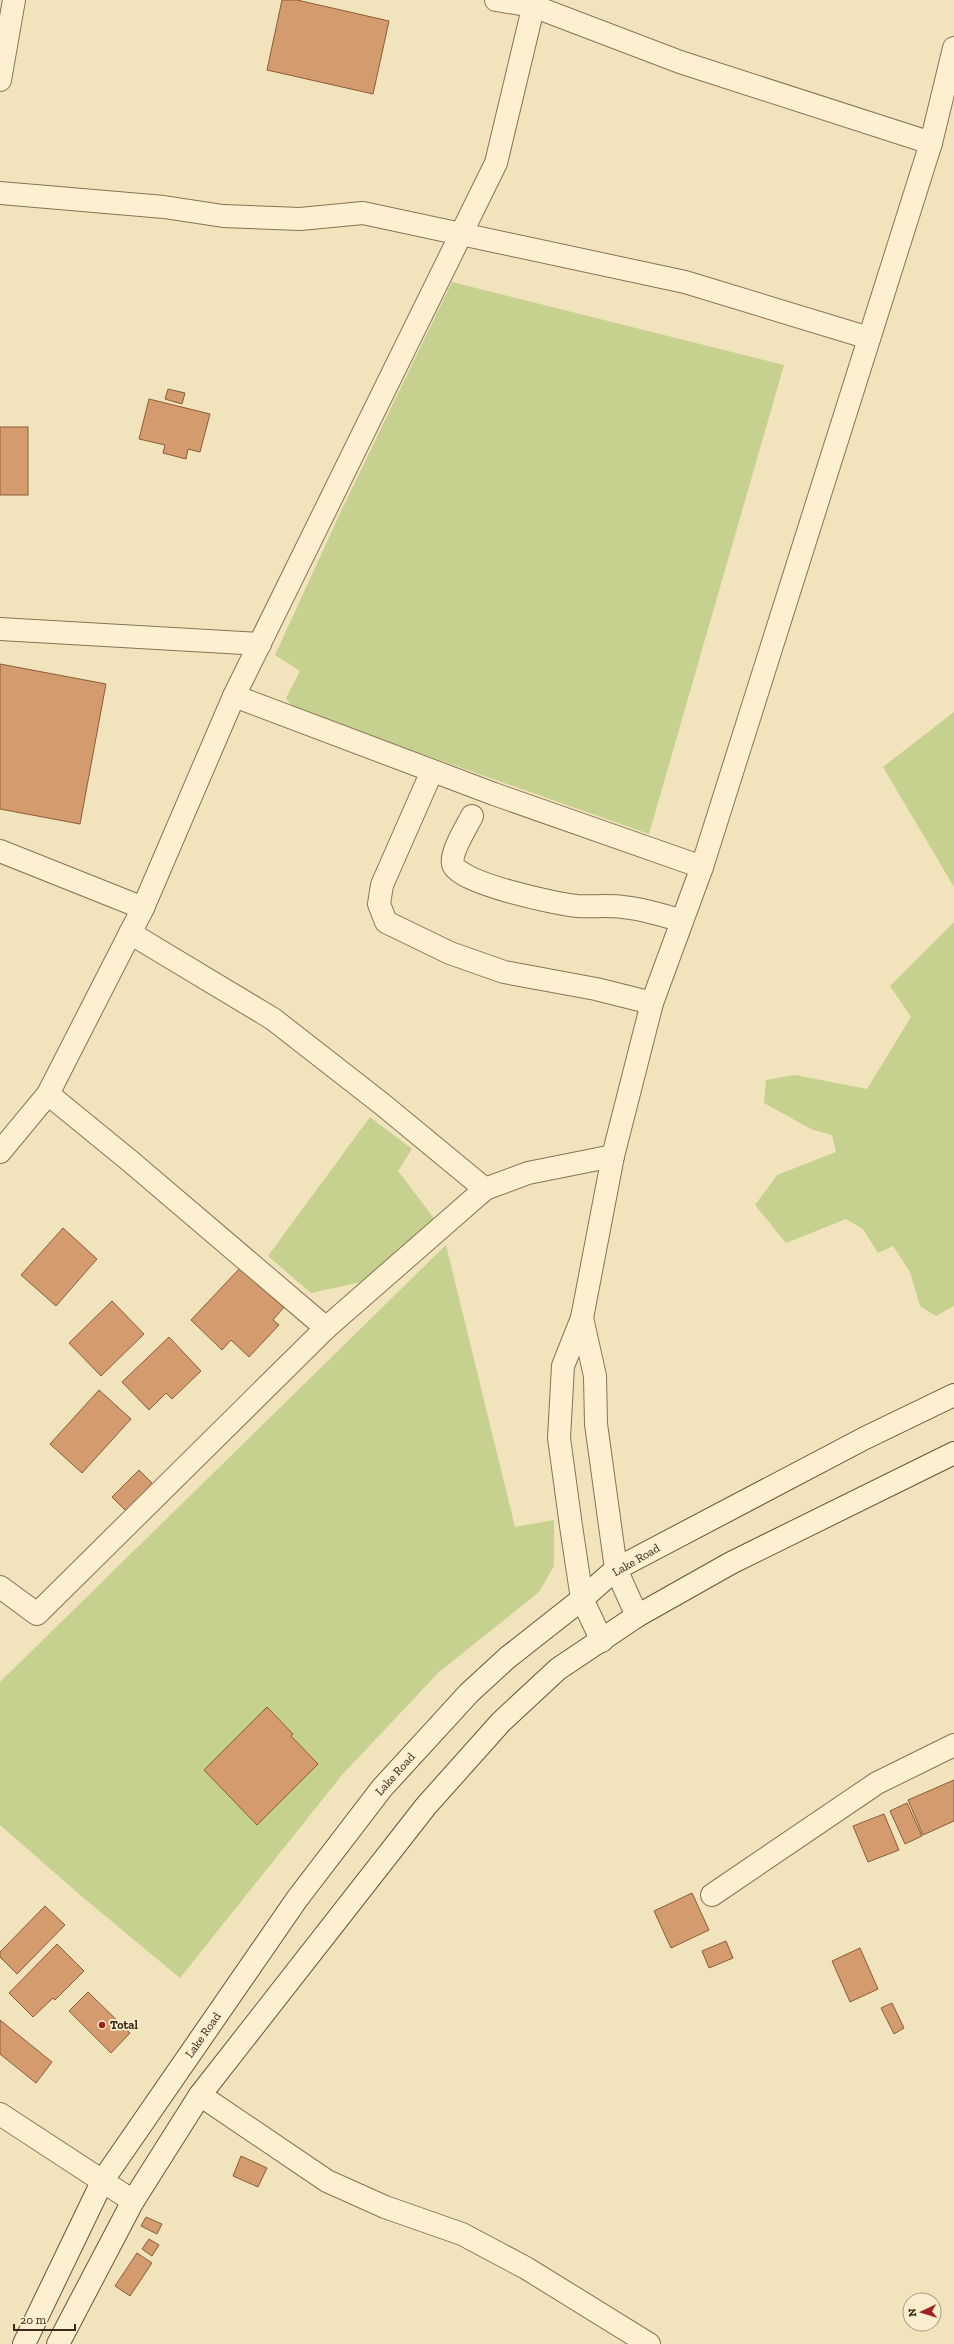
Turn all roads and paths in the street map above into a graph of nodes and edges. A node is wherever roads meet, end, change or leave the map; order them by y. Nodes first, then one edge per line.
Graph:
1 (14, 0) edge
2 (496, 0) edge
3 (534, 3) edge
4 (954, 48) edge
5 (0, 80) edge
6 (931, 143) junction
7 (0, 193) edge
8 (462, 233) junction
9 (869, 338) junction
10 (0, 629) edge
11 (260, 644) junction
12 (234, 696) junction
13 (432, 771) junction
14 (472, 816) dead end
15 (0, 851) edge
16 (702, 867) junction
17 (143, 908) junction
18 (682, 921) junction
19 (130, 933) junction
20 (652, 1003) junction
21 (48, 1094) junction
22 (0, 1152) edge
23 (613, 1156) junction
24 (485, 1189) junction
25 (582, 1318) junction
26 (326, 1328) junction
27 (954, 1395) edge
28 (954, 1453) edge
29 (616, 1569) junction
30 (0, 1587) edge
31 (582, 1599) junction
32 (637, 1616) junction
33 (602, 1641) junction
34 (954, 1745) edge
35 (712, 1895) dead end
36 (200, 2095) junction
37 (0, 2114) edge
38 (103, 2180) junction
39 (133, 2201) junction
40 (24, 2344) edge
41 (58, 2344) edge
42 (649, 2344) edge

1 - 5 street
2 - 3 street
3 - 6 street
3 - 8 street
4 - 6 street
6 - 9 street
7 - 8 street
8 - 9 street
8 - 11 street
9 - 16 street
10 - 11 street
11 - 12 street
12 - 13 street
12 - 17 street
13 - 16 street
13 - 20 street
14 - 18 street
15 - 17 street
16 - 18 street
17 - 19 street
18 - 20 street
19 - 21 street
19 - 24 street
20 - 23 street
21 - 22 street
21 - 26 street
23 - 24 street
23 - 25 street
24 - 26 street
25 - 29 street
25 - 31 street
26 - 30 street
27 - 29 street, Lake Road
28 - 32 street
29 - 31 street, Lake Road
29 - 32 street
31 - 33 street
31 - 38 street, Lake Road
32 - 33 street
33 - 36 street
34 - 35 street
36 - 39 street
36 - 42 street
37 - 38 street
38 - 39 street
38 - 40 street, Lake Road
39 - 41 street

